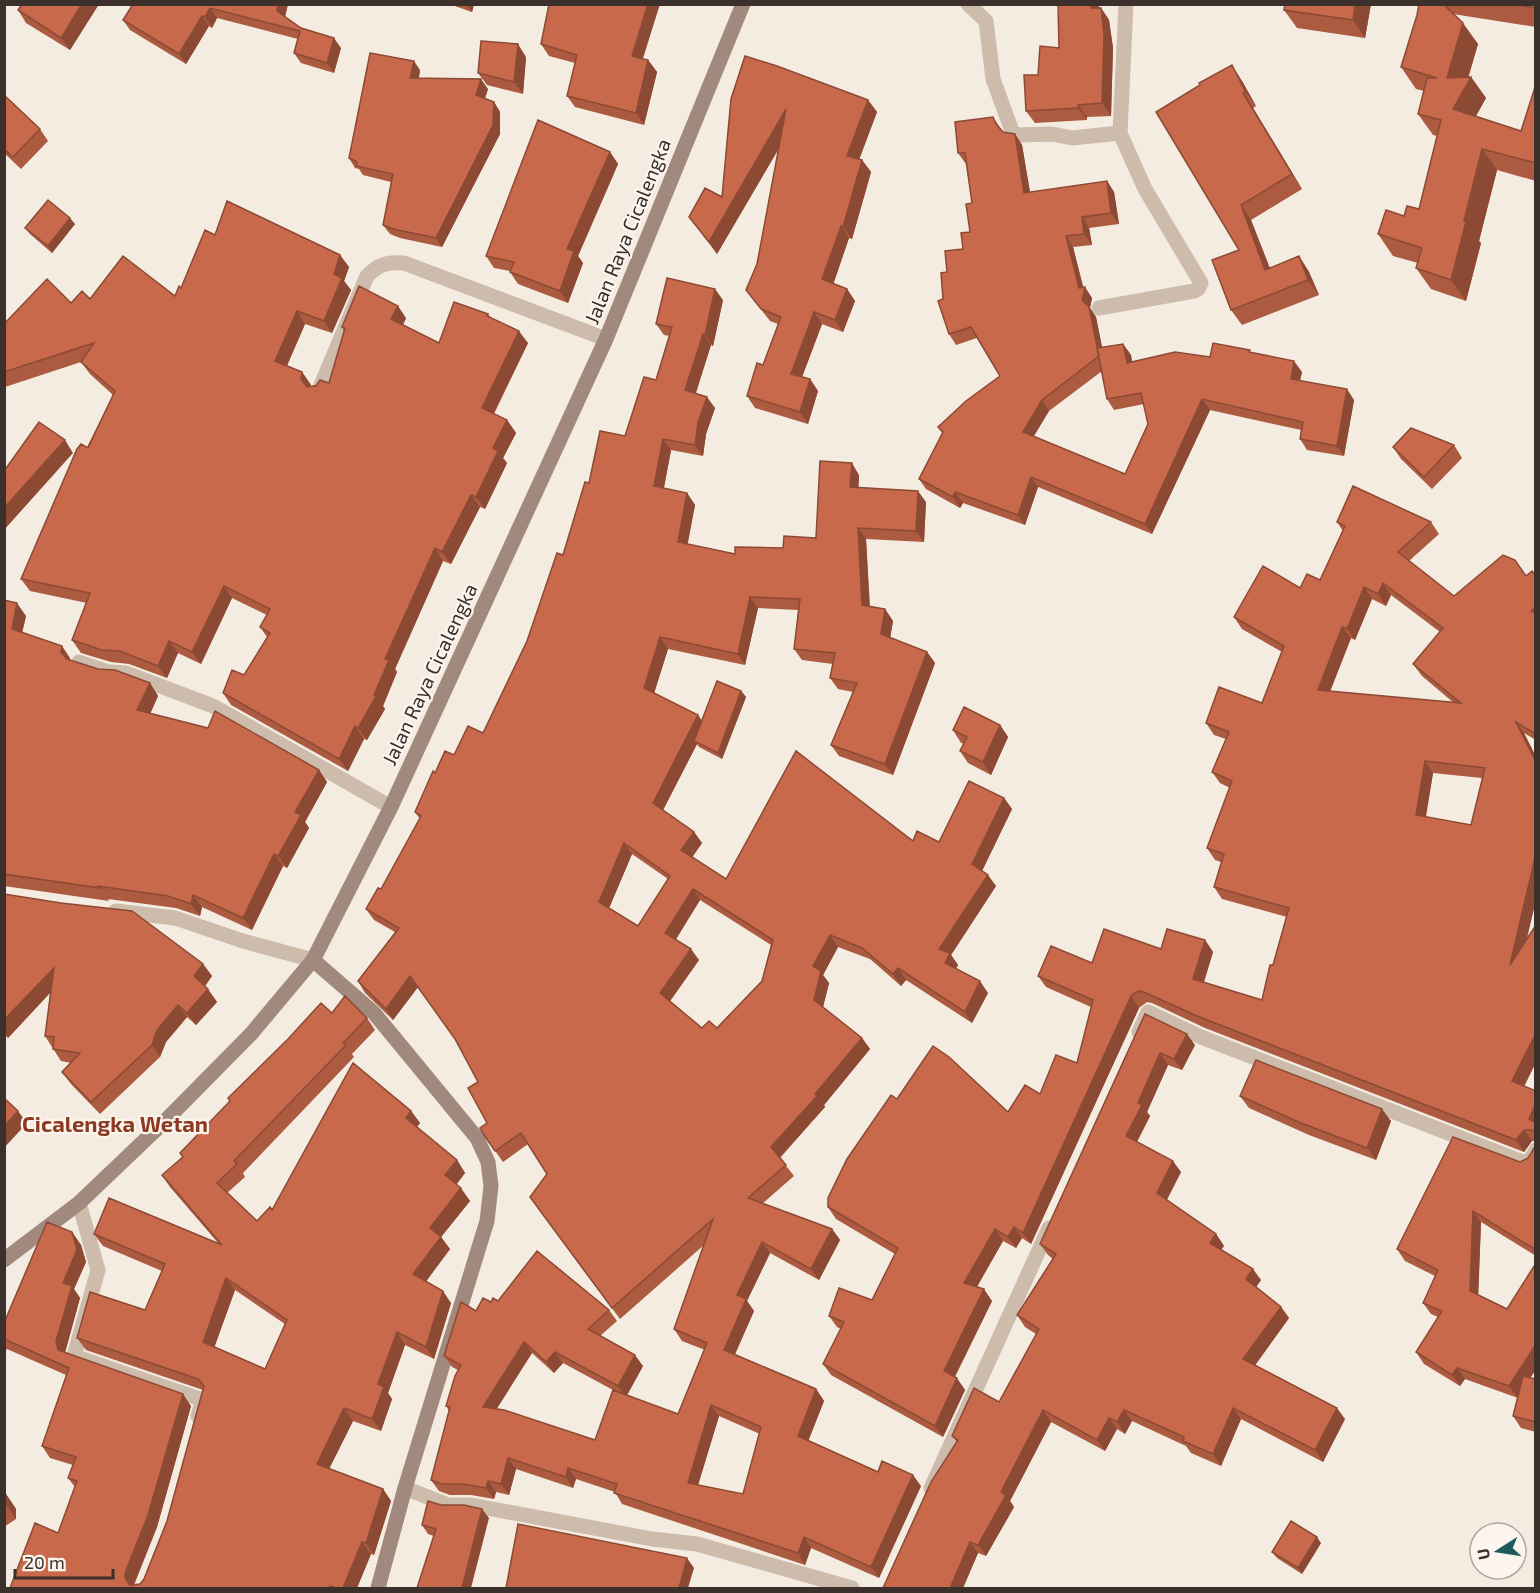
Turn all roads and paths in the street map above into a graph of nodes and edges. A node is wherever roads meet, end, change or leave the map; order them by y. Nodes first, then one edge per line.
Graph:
1 (743, 4) edge
2 (968, 4) edge
3 (1126, 4) edge
4 (1120, 134) junction
5 (1099, 308) dead end
6 (606, 339) junction
7 (319, 390) edge
8 (79, 662) edge
9 (391, 807) junction
10 (105, 910) edge
11 (313, 960) junction
12 (1133, 1044) edge
13 (1536, 1150) edge
14 (79, 1203) junction
15 (1053, 1218) edge
16 (4, 1260) edge
17 (194, 1432) edge
18 (405, 1488) junction
19 (924, 1502) edge
20 (378, 1588) edge
21 (852, 1588) edge

1 - 6 main road, Jalan Raya Cicalengka
2 - 4 street
3 - 4 street
4 - 5 street
6 - 7 street
6 - 9 main road, Jalan Raya Cicalengka
8 - 9 street
9 - 11 main road, Jalan Raya Cicalengka
10 - 11 street
11 - 14 main road, Jalan Raya Cicalengka
11 - 18 main road
12 - 13 street
14 - 16 main road, Jalan Raya Cicalengka
14 - 17 street
15 - 19 street
18 - 20 main road
18 - 21 street

